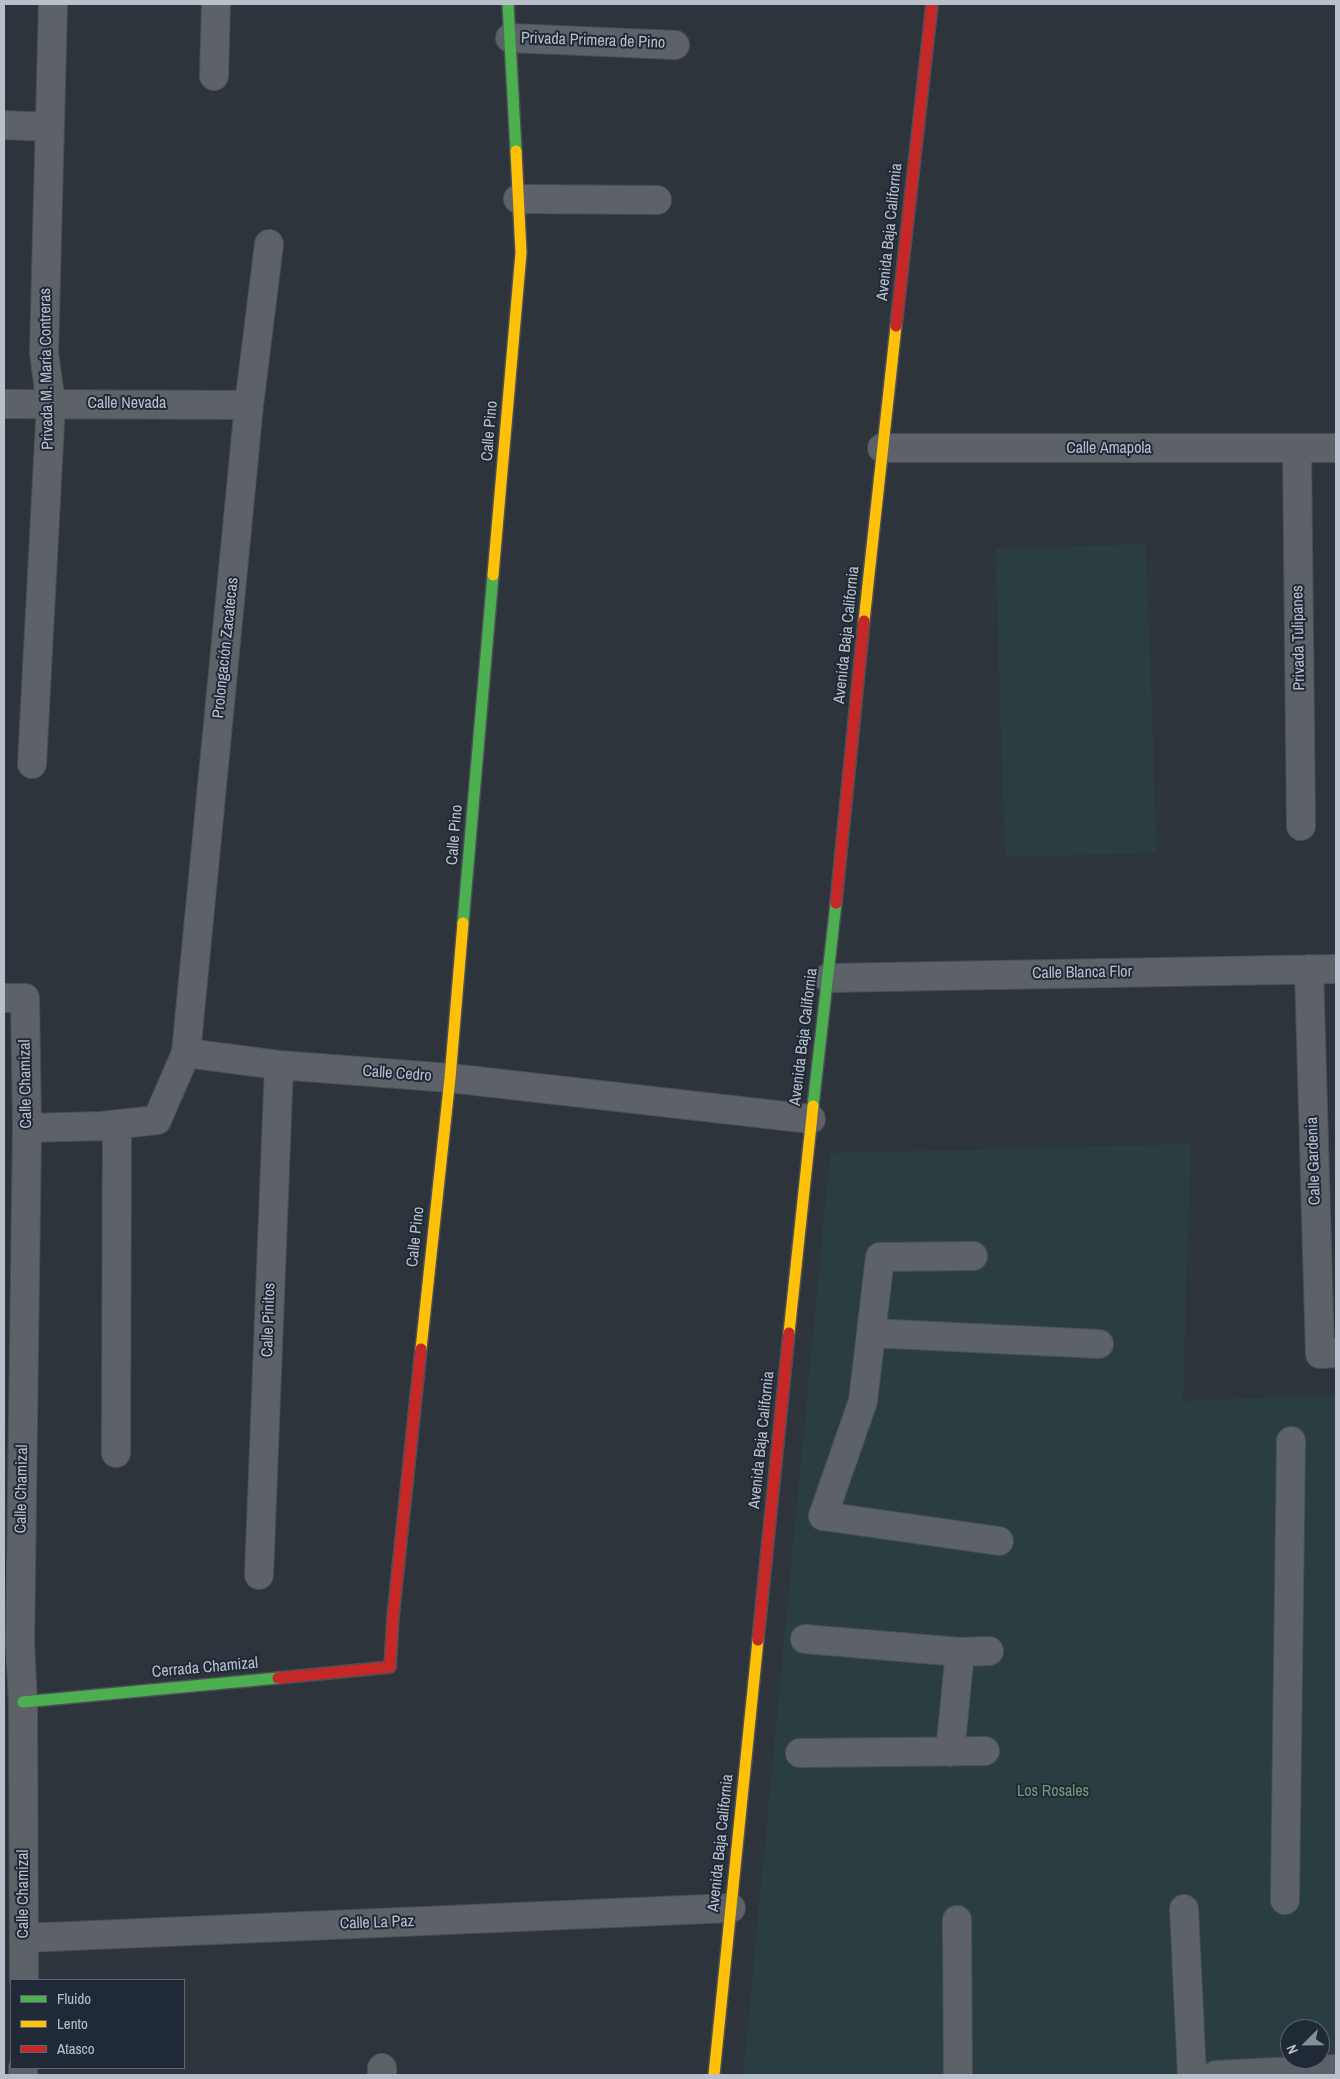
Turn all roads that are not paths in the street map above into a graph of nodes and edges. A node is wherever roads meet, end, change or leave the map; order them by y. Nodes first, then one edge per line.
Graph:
1 (53, 4) edge
2 (216, 4) edge
3 (508, 4) edge
4 (932, 4) edge
5 (510, 38) junction
6 (675, 45) dead end
7 (214, 76) dead end
8 (4, 126) edge
9 (50, 127) junction
10 (518, 199) junction
11 (657, 200) dead end
12 (268, 244) dead end
13 (4, 404) edge
14 (51, 404) junction
15 (249, 405) junction
16 (882, 448) junction
17 (1336, 448) edge
18 (1297, 450) junction
19 (32, 764) dead end
20 (1301, 826) dead end
21 (1336, 968) edge
22 (1309, 969) junction
23 (828, 978) junction
24 (14, 998) edge
25 (186, 1053) junction
26 (278, 1065) junction
27 (450, 1078) junction
28 (810, 1119) junction
29 (117, 1125) junction
30 (27, 1128) junction
31 (973, 1256) dead end
32 (871, 1333) junction
33 (1099, 1344) dead end
34 (1328, 1353) edge
35 (1291, 1441) dead end
36 (116, 1453) dead end
37 (999, 1541) dead end
38 (259, 1575) dead end
39 (805, 1639) dead end
40 (989, 1651) dead end
41 (960, 1652) junction
42 (390, 1667) joint
43 (23, 1702) junction
44 (985, 1751) dead end
45 (950, 1752) junction
46 (800, 1753) dead end
47 (14, 1847) edge
48 (1285, 1900) dead end
49 (731, 1908) junction
50 (1184, 1909) dead end
51 (957, 1920) dead end
52 (24, 1938) junction
53 (24, 1979) edge
54 (1336, 2070) edge
55 (714, 2075) edge
56 (958, 2075) edge
57 (1192, 2075) edge
58 (1216, 2075) edge

1 - 9 street, Privada M. María Contreras
2 - 7 street
3 - 5 main road, Calle Pino
4 - 16 main road, Avenida Baja California
5 - 6 street, Privada Primera de Pino
5 - 10 main road, Calle Pino
8 - 9 street
9 - 14 street, Privada M. María Contreras
10 - 11 street
10 - 27 main road, Calle Pino
12 - 15 street, Prolongación Zacatecas
13 - 14 street, Calle Nevada
14 - 15 street, Calle Nevada
14 - 19 street, Privada M. María Contreras
15 - 25 street, Prolongación Zacatecas
16 - 18 street, Calle Amapola
16 - 23 main road, Avenida Baja California
17 - 18 street, Calle Amapola
18 - 20 street, Privada Tulipanes
21 - 22 street, Calle Blanca Flor
22 - 23 street, Calle Blanca Flor
22 - 34 street, Calle Gardenia
23 - 28 main road, Avenida Baja California
24 - 30 street, Calle Chamizal
25 - 26 street, Calle Cedro
25 - 29 street
26 - 27 street, Calle Cedro
26 - 38 street, Calle Pinitos
27 - 28 street, Calle Cedro
27 - 42 main road, Calle Pino
28 - 49 main road, Avenida Baja California
29 - 30 street
29 - 36 street
30 - 43 street, Calle Chamizal
31 - 32 street
32 - 33 street
32 - 37 street
35 - 48 street
39 - 41 street
40 - 41 street
41 - 45 street
42 - 43 main road, Cerrada Chamizal
43 - 47 street, Calle Chamizal
44 - 45 street
45 - 46 street
47 - 52 street, Calle Chamizal
49 - 52 street, Calle La Paz
49 - 55 main road, Avenida Baja California
50 - 57 street
51 - 56 street
52 - 53 street, Calle Chamizal
54 - 58 street

